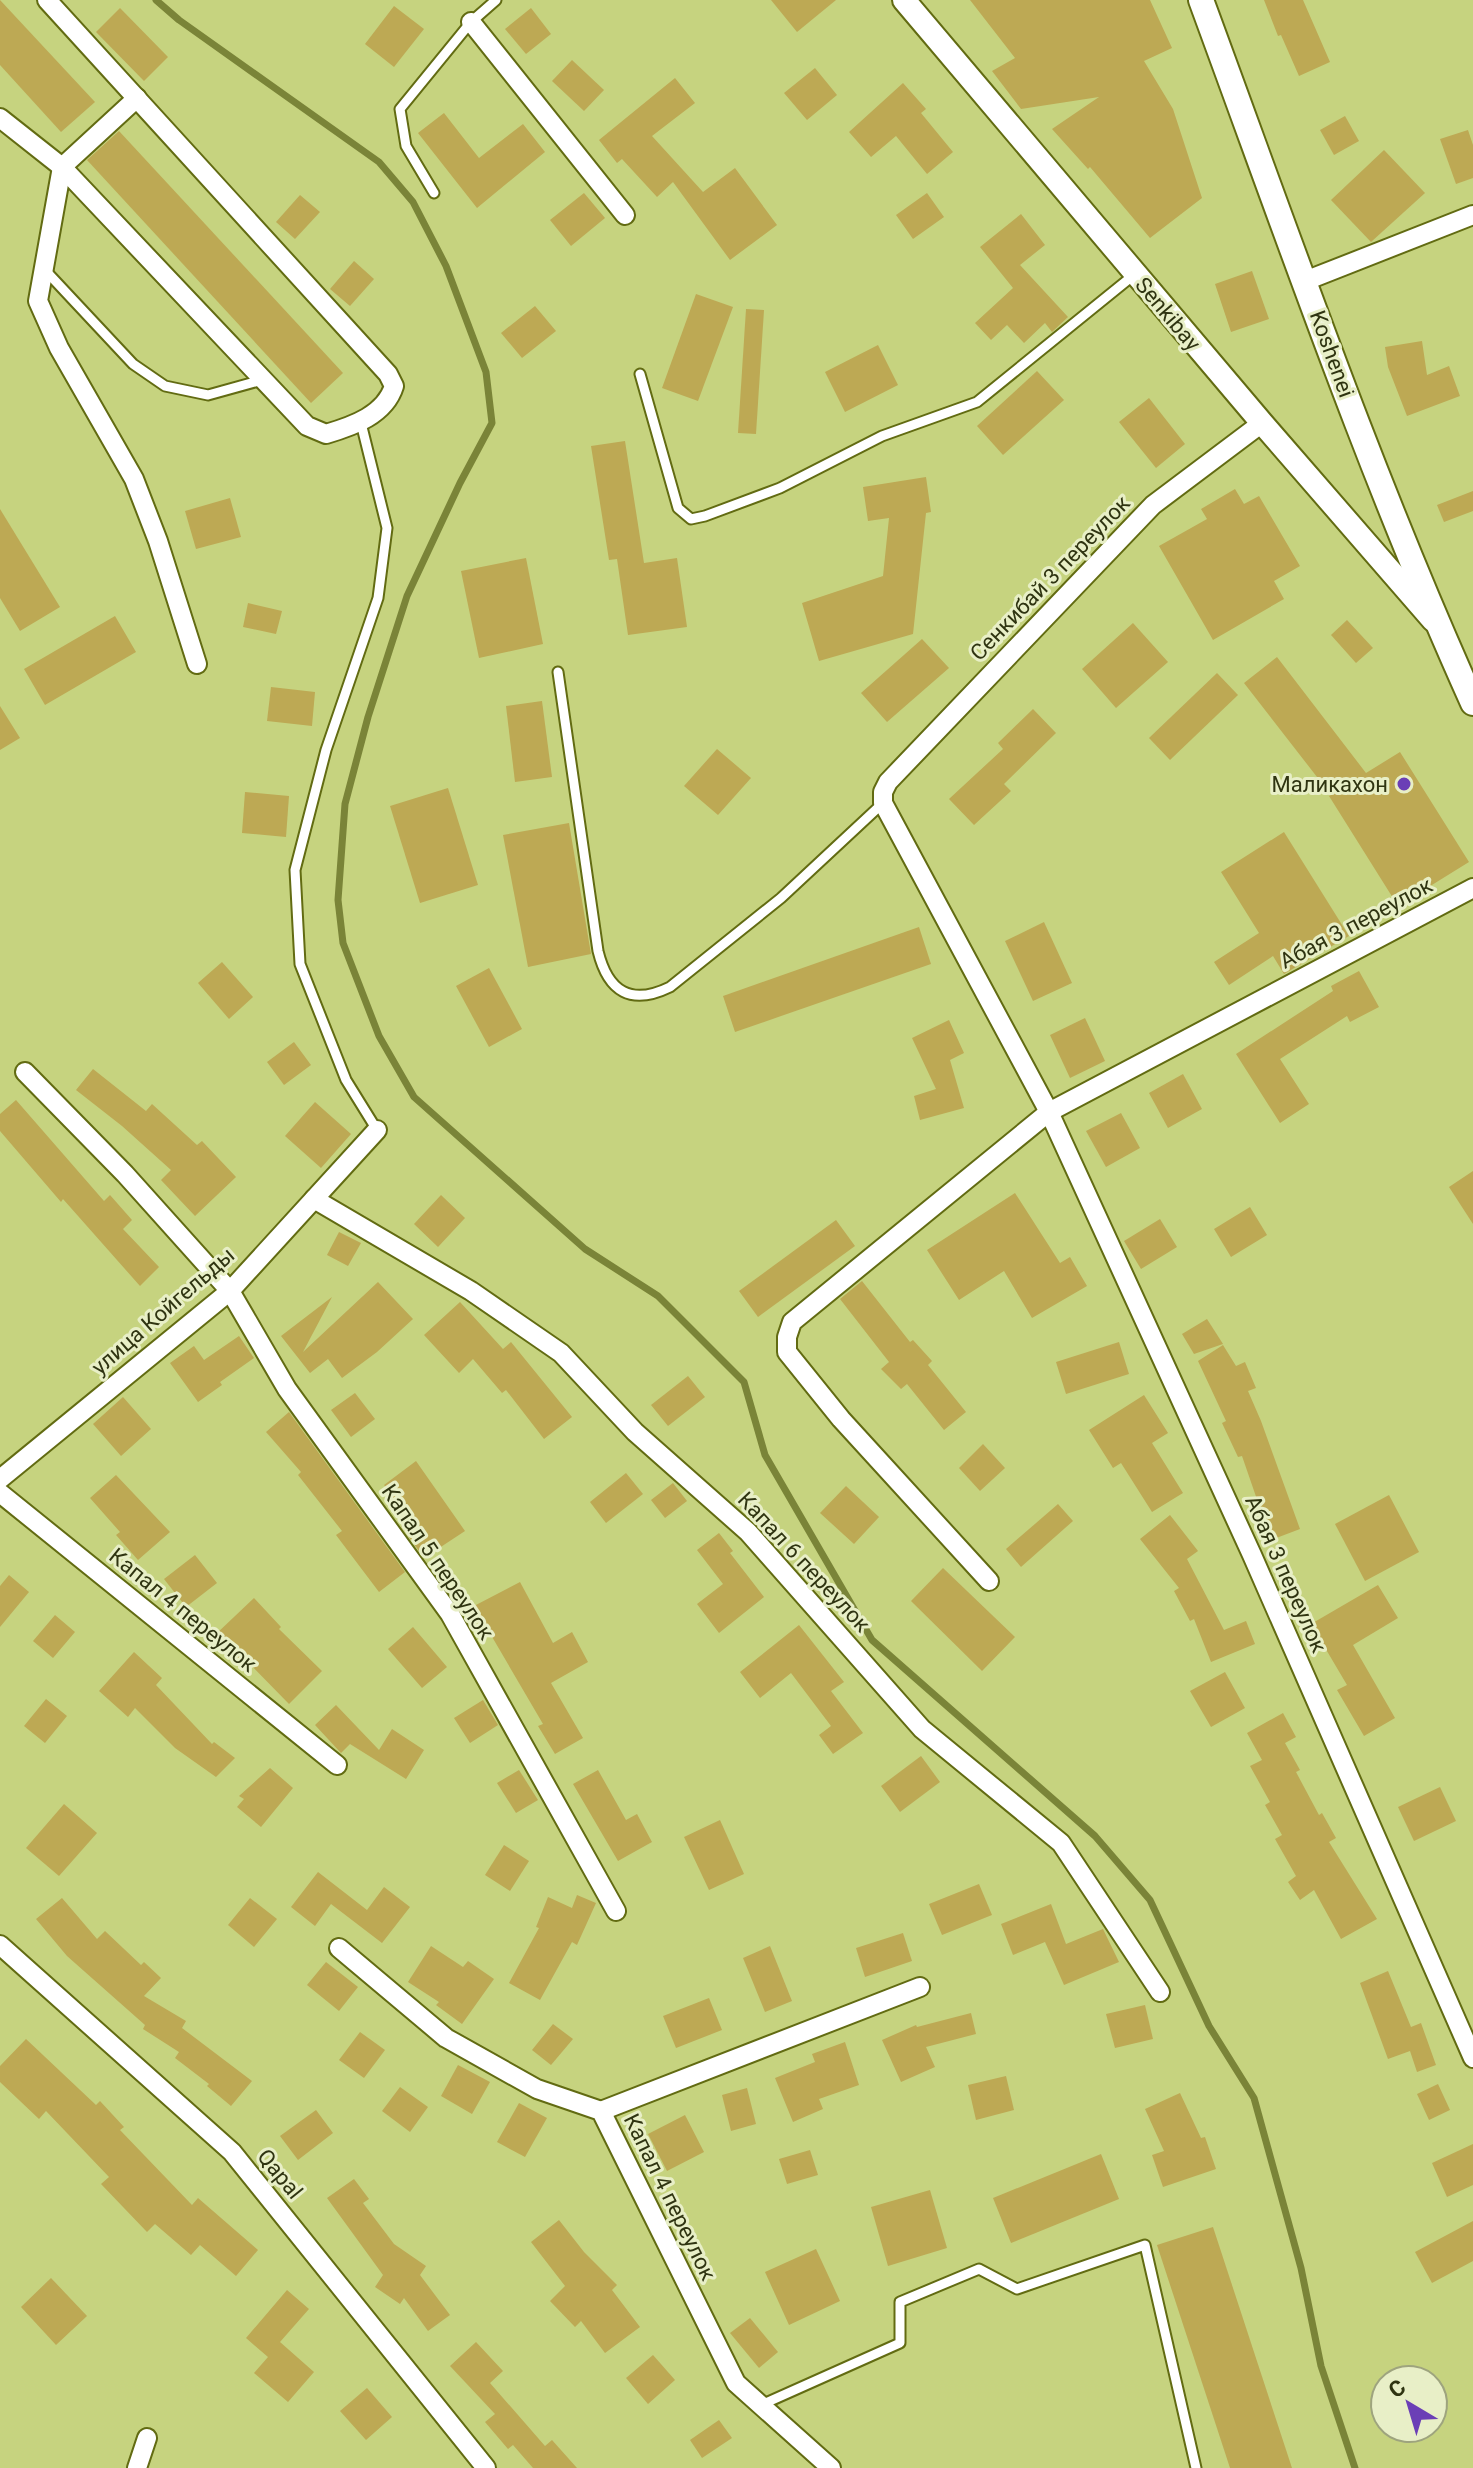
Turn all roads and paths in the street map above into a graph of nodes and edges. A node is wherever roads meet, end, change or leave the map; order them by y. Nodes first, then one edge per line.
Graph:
1 (47, 0) edge
2 (496, 0) edge
3 (904, 0) edge
4 (1201, 0) edge
5 (471, 22) junction
6 (137, 98) junction
7 (0, 118) edge
8 (62, 167) junction
9 (434, 193) dead end
10 (625, 215) dead end
11 (1473, 215) edge
12 (43, 267) junction
13 (1135, 274) junction
14 (1305, 281) junction
15 (640, 374) dead end
16 (262, 380) junction
17 (361, 423) junction
18 (1262, 423) junction
19 (1437, 624) junction
20 (197, 664) dead end
21 (558, 672) dead end
22 (1473, 703) edge
23 (883, 803) junction
24 (1473, 888) edge
25 (25, 1072) dead end
26 (1049, 1112) junction
27 (377, 1130) joint
28 (314, 1199) junction
29 (230, 1291) junction
30 (0, 1479) edge
31 (0, 1493) edge
32 (989, 1581) dead end
33 (337, 1765) dead end
34 (616, 1911) dead end
35 (0, 1945) edge
36 (339, 1948) dead end
37 (920, 1987) dead end
38 (1160, 1992) dead end
39 (1473, 2058) edge
40 (601, 2111) junction
41 (761, 2405) junction
42 (147, 2438) dead end
43 (484, 2467) edge
44 (137, 2468) edge
45 (831, 2468) edge
46 (1196, 2468) edge

1 - 6 street
2 - 5 lane
3 - 13 street, Senkibay
4 - 14 main road, Koshenei
5 - 9 lane
5 - 10 street
6 - 8 street
6 - 17 street
7 - 8 street
8 - 12 street
8 - 16 street
11 - 14 street
12 - 16 lane
12 - 20 street
13 - 15 lane
13 - 18 street, Senkibay
14 - 19 main road, Koshenei
16 - 17 street
17 - 27 lane
18 - 19 street, Senkibay
18 - 23 street, Сенкибай 3 переулок
19 - 22 main road, Koshenei
21 - 23 lane
23 - 26 street, Абая 3 переулок
24 - 26 street, Абая 3 переулок
25 - 29 street, Капал 5 переулок
26 - 32 street, Абая 3 переулок
26 - 39 street, Абая 3 переулок
27 - 28 street, улица Койгельды
28 - 29 street, улица Койгельды
28 - 38 street, Капал 6 переулок
29 - 30 street, улица Койгельды
29 - 34 street, Капал 5 переулок
31 - 33 street, Капал 4 переулок
35 - 43 street, Qapal
36 - 40 street, Капал 4 переулок
37 - 40 street
40 - 41 street, Капал 4 переулок
41 - 45 street, Капал 4 переулок
41 - 46 lane
42 - 44 street

